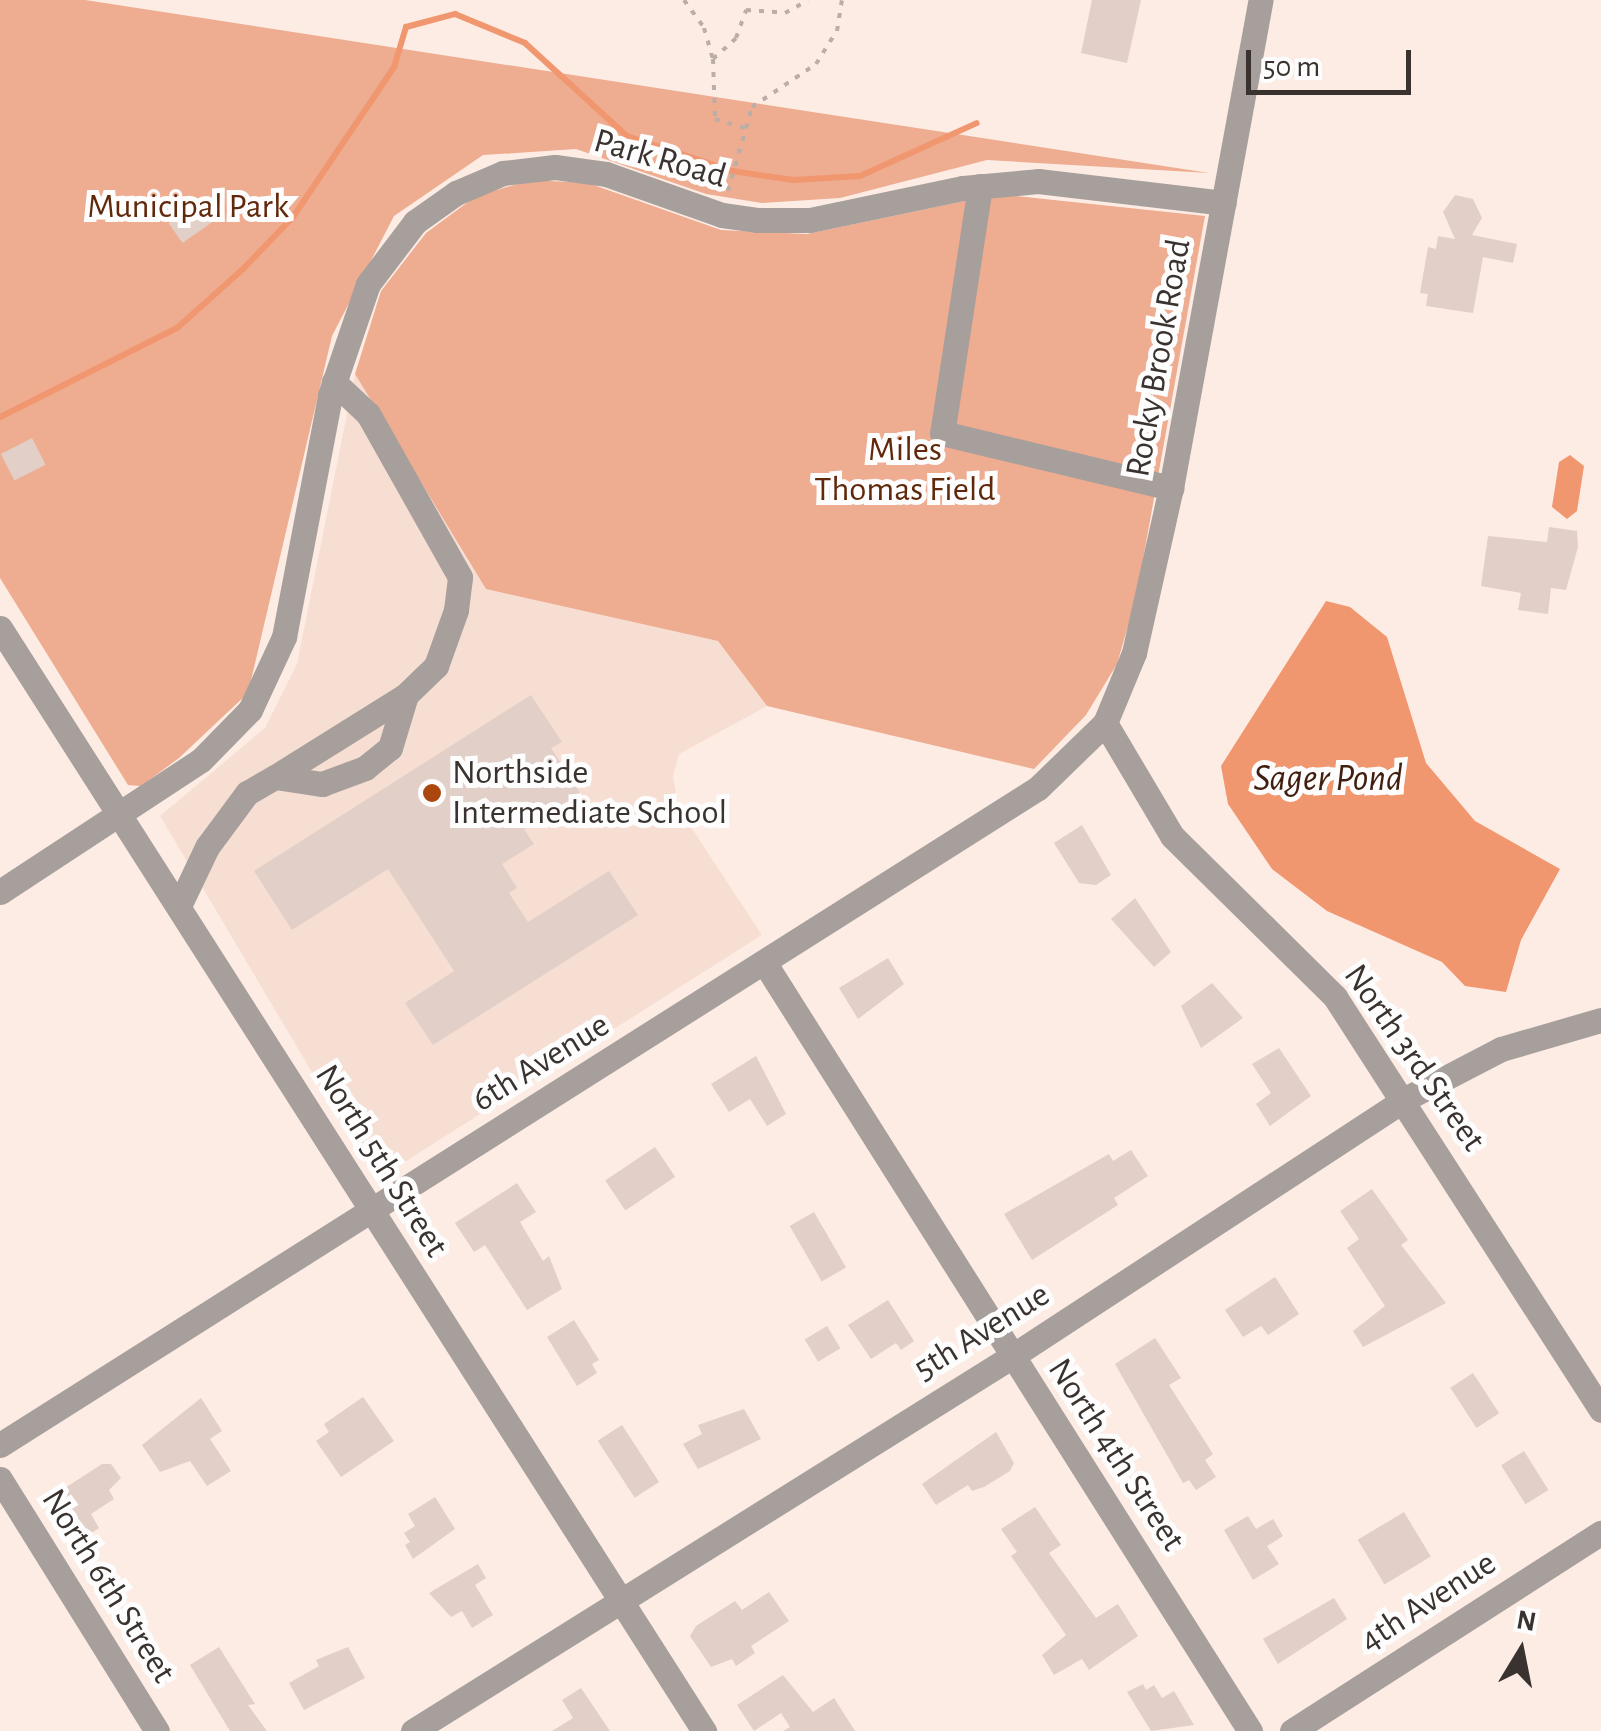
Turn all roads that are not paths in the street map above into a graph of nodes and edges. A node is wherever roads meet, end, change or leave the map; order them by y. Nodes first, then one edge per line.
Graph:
1 (1261, 0) edge
2 (980, 186) junction
3 (1224, 204) junction
4 (334, 382) junction
5 (1172, 488) junction
6 (0, 628) edge
7 (406, 695) junction
8 (1106, 723) junction
9 (276, 777) junction
10 (121, 814) junction
11 (0, 892) edge
12 (179, 906) junction
13 (764, 962) junction
14 (1601, 1020) edge
15 (1405, 1099) junction
16 (371, 1211) junction
17 (1011, 1357) junction
18 (1601, 1410) edge
19 (0, 1445) edge
20 (0, 1478) edge
21 (1601, 1533) edge
22 (620, 1599) junction
23 (156, 1731) edge
24 (413, 1731) edge
25 (704, 1731) edge
26 (1250, 1731) edge
27 (1292, 1731) edge

1 - 3 street, Rocky Brook Road
2 - 3 street, Park Road
2 - 4 street, Park Road
2 - 5 street
3 - 5 street, Rocky Brook Road
4 - 7 street
4 - 10 street, Park Road
5 - 8 street, Rocky Brook Road
6 - 10 street, North 5th Street
7 - 9 street
7 - 9 street
8 - 13 street, 6th Avenue
8 - 15 street, North 3rd Street
9 - 12 street
10 - 11 street, Park Road
10 - 12 street, North 5th Street
12 - 16 street, North 5th Street
13 - 16 street, 6th Avenue
13 - 17 street, North 4th Street
14 - 15 street, 5th Avenue
15 - 17 street, 5th Avenue
15 - 18 street, North 3rd Street
16 - 19 street, 6th Avenue
16 - 22 street, North 5th Street
17 - 22 street, 5th Avenue
17 - 26 street, North 4th Street
20 - 23 street, North 6th Street
21 - 27 street, 4th Avenue
22 - 24 street, 5th Avenue
22 - 25 street, North 5th Street

